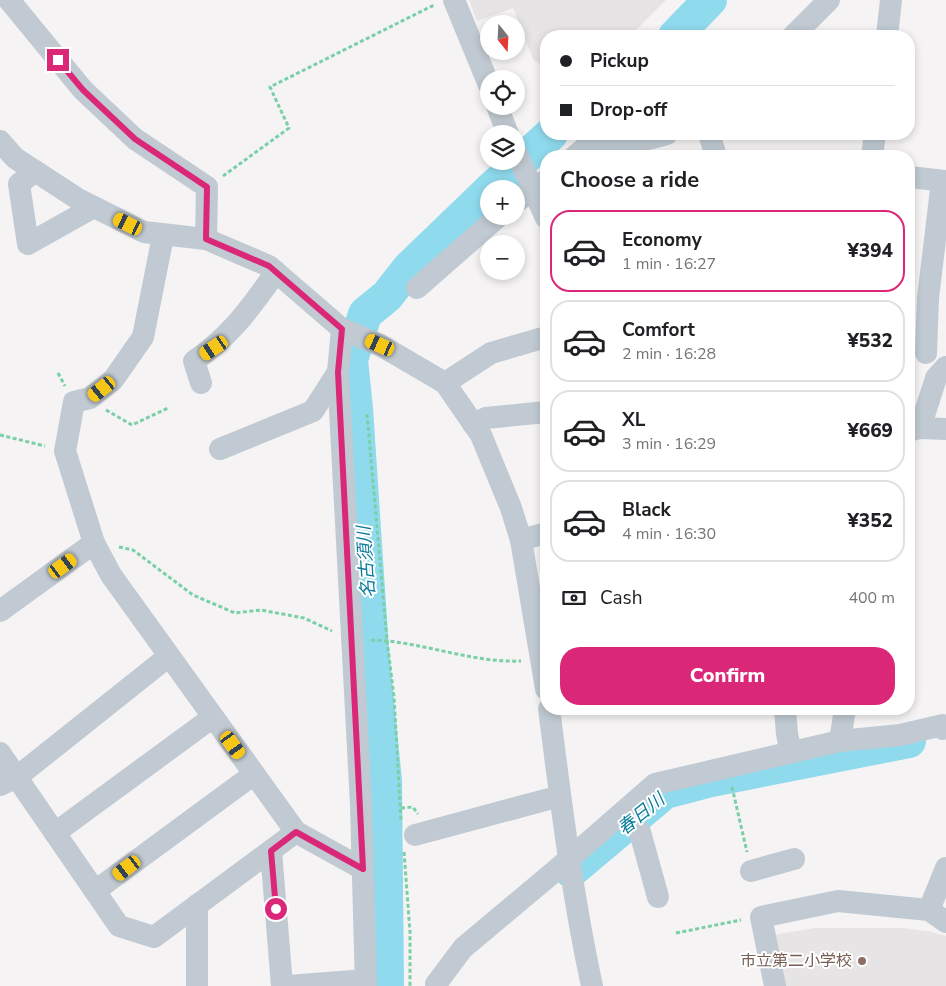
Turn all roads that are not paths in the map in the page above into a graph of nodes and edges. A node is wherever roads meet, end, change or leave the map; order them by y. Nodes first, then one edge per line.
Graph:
1 (9, 0) edge
2 (829, 0) edge
3 (891, 0) edge
4 (445, 2) edge
5 (798, 30) edge
6 (888, 30) edge
7 (481, 70) edge
8 (645, 140) edge
9 (0, 141) edge
10 (582, 146) edge
11 (595, 150) edge
12 (608, 150) edge
13 (524, 170) edge
14 (35, 171) junction
15 (915, 179) edge
16 (944, 181) edge
17 (532, 190) edge
18 (540, 206) edge
19 (94, 207) junction
20 (489, 225) edge
21 (206, 239) junction
22 (162, 241) dead end
23 (276, 272) junction
24 (417, 288) dead end
25 (342, 329) junction
26 (540, 339) edge
27 (927, 355) edge
28 (946, 367) edge
29 (338, 372) junction
30 (445, 382) junction
31 (201, 384) dead end
32 (540, 413) edge
33 (473, 424) junction
34 (915, 429) edge
35 (946, 429) edge
36 (220, 449) dead end
37 (540, 535) edge
38 (521, 540) junction
39 (94, 543) junction
40 (0, 611) edge
41 (540, 644) edge
42 (169, 656) junction
43 (550, 715) edge
44 (785, 715) edge
45 (844, 715) edge
46 (213, 717) junction
47 (945, 737) edge
48 (840, 741) junction
49 (904, 745) dead end
50 (791, 752) junction
51 (0, 753) edge
52 (254, 774) junction
53 (8, 781) edge
54 (560, 796) junction
55 (620, 815) junction
56 (296, 832) junction
57 (55, 834) junction
58 (407, 836) road end
59 (271, 851) junction
60 (794, 859) dead end
61 (568, 860) junction
62 (946, 868) edge
63 (363, 869) junction
64 (751, 871) road end
65 (95, 891) junction
66 (658, 897) dead end
67 (197, 905) junction
68 (938, 916) edge
69 (366, 983) edge
70 (436, 984) dead end
71 (197, 986) edge
72 (282, 986) edge
73 (288, 986) edge
74 (592, 986) edge
75 (775, 986) edge

1 - 21 street
2 - 5 street
3 - 6 street
4 - 7 street
8 - 12 street
9 - 14 street
10 - 11 street
13 - 17 street
14 - 19 street
14 - 19 street
15 - 16 street
16 - 27 street
17 - 18 street
19 - 21 street
20 - 24 street
21 - 23 street
22 - 39 street
23 - 25 street
23 - 31 street
25 - 29 street
25 - 30 street
26 - 30 street
28 - 34 street
29 - 36 street
29 - 63 street
30 - 33 street
32 - 33 street
33 - 38 street
34 - 35 street
37 - 38 street
38 - 41 street
39 - 40 street
39 - 42 street
42 - 46 street
42 - 53 street
43 - 54 street
44 - 50 street
45 - 48 street
46 - 52 street
46 - 57 street
47 - 48 street
47 - 49 street
48 - 50 street
50 - 55 street
51 - 53 street
52 - 56 street
52 - 65 street
53 - 57 street
54 - 58 street
54 - 61 street
55 - 61 street
55 - 66 street
56 - 59 street
56 - 63 street
57 - 65 street
59 - 67 street
59 - 72 street
60 - 64 street
61 - 70 street
61 - 74 street
62 - 68 street
63 - 69 street
65 - 67 street
67 - 71 street
68 - 75 street
69 - 73 street

